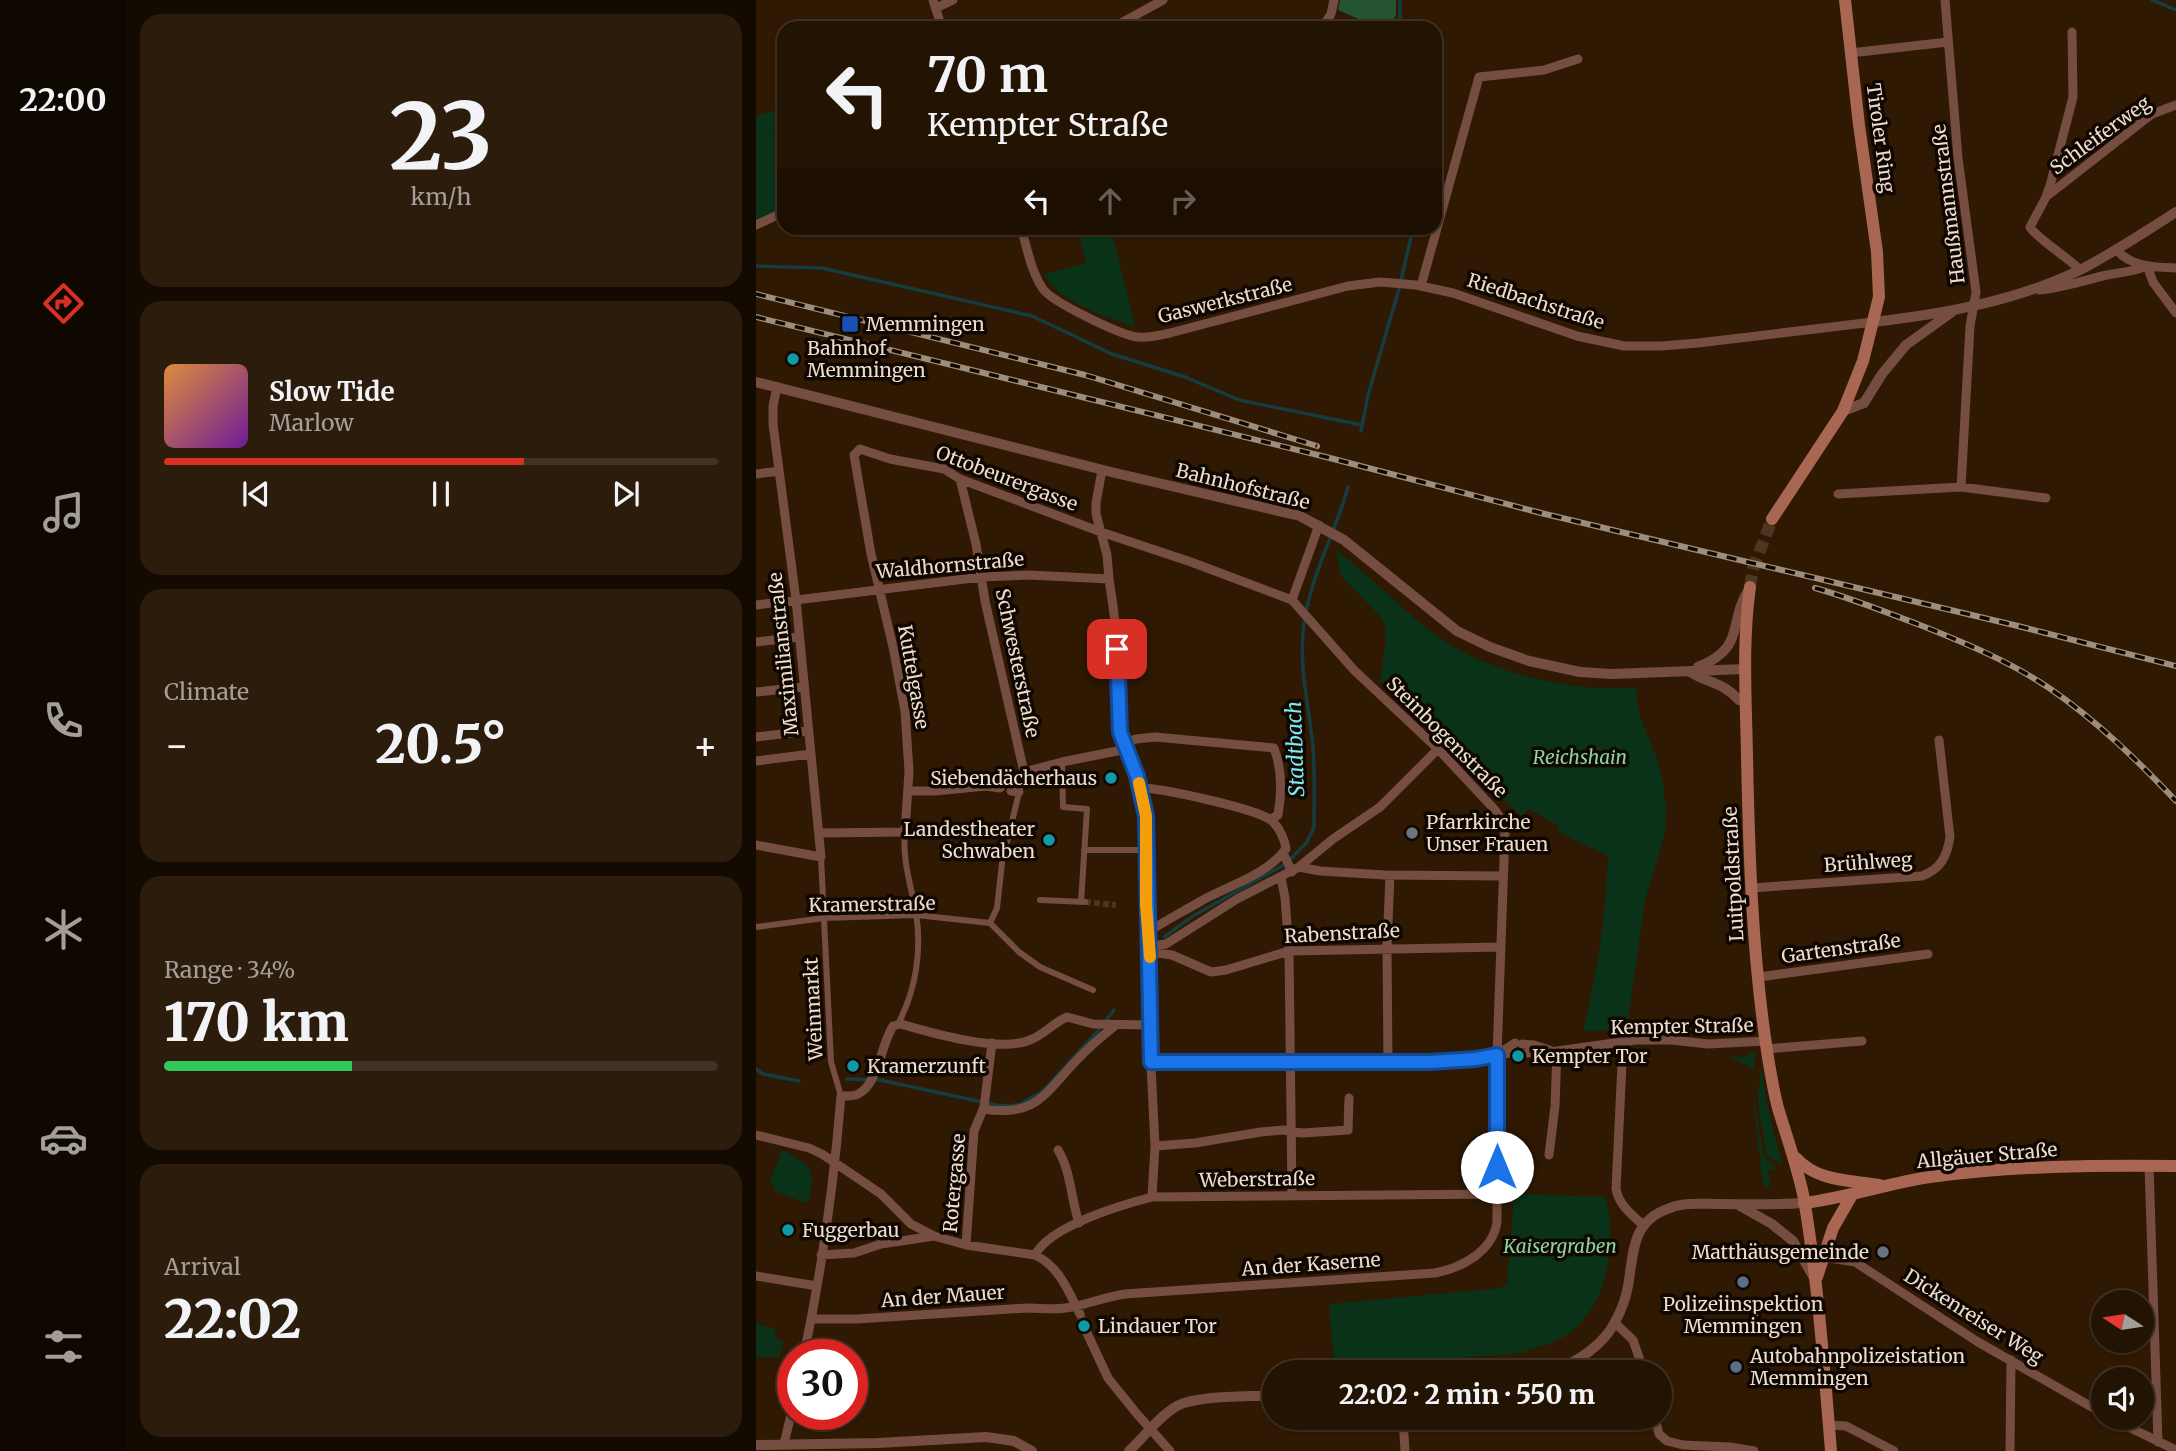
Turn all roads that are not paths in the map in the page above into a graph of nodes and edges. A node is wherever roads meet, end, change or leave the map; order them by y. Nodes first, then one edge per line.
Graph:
1 (953, 0) edge
2 (1163, 0) edge
3 (1334, 0) edge
4 (1845, 0) edge
5 (1945, 0) edge
6 (934, 4) edge
7 (940, 21) edge
8 (1125, 21) edge
9 (1326, 21) edge
10 (2073, 32) dead end
11 (1948, 42) junction
12 (1850, 53) junction
13 (1578, 58) dead end
14 (2176, 105) edge
15 (2046, 197) junction
16 (1442, 208) edge
17 (2176, 212) edge
18 (777, 216) edge
19 (756, 226) edge
20 (1023, 235) edge
21 (1434, 235) edge
22 (2117, 250) junction
23 (2147, 266) junction
24 (2176, 268) edge
25 (2080, 270) junction
26 (1408, 284) joint
27 (1420, 286) junction
28 (2031, 290) junction
29 (1974, 305) junction
30 (1956, 309) junction
31 (2176, 313) edge
32 (1873, 322) junction
33 (756, 382) edge
34 (777, 387) junction
35 (1843, 411) junction
36 (860, 449) joint
37 (1102, 470) junction
38 (779, 471) junction
39 (756, 474) edge
40 (960, 479) junction
41 (1961, 487) junction
42 (1838, 494) dead end
43 (2046, 498) dead end
44 (1772, 519) tunnel mouth
45 (1323, 527) junction
46 (1101, 532) junction
47 (981, 577) junction
48 (1108, 579) junction
49 (1750, 587) joint
50 (880, 589) junction
51 (796, 600) junction
52 (1292, 600) junction
53 (758, 608) edge
54 (799, 637) junction
55 (756, 642) edge
56 (1745, 669) junction
57 (1689, 671) junction
58 (804, 687) junction
59 (756, 692) edge
60 (1739, 700) joint
61 (1746, 719) junction
62 (808, 731) junction
63 (756, 737) edge
64 (1939, 740) dead end
65 (1126, 746) junction
66 (1438, 749) junction
67 (811, 754) junction
68 (756, 761) edge
69 (1062, 762) junction
70 (1024, 772) junction
71 (1000, 788) dead end
72 (1141, 788) junction
73 (909, 791) junction
74 (1271, 819) junction
75 (905, 832) junction
76 (820, 833) junction
77 (756, 845) edge
78 (1084, 850) junction
79 (1147, 850) junction
80 (821, 857) junction
81 (1290, 864) junction
82 (1390, 875) junction
83 (1503, 876) junction
84 (1281, 877) junction
85 (1751, 888) junction
86 (1040, 900) dead end
87 (916, 915) junction
88 (824, 918) junction
89 (990, 923) junction
90 (756, 927) edge
91 (1148, 932) junction
92 (1500, 947) junction
93 (1387, 948) junction
94 (1150, 949) junction
95 (1289, 951) junction
96 (1927, 954) dead end
97 (1759, 977) junction
98 (1093, 990) dead end
99 (898, 1024) junction
100 (1108, 1024) junction
101 (1149, 1025) junction
102 (1862, 1041) dead end
103 (1623, 1042) junction
104 (992, 1043) junction
105 (1766, 1045) junction
106 (1555, 1051) junction
107 (1509, 1052) tunnel mouth
108 (1528, 1053) tunnel mouth
109 (1497, 1055) junction
110 (1151, 1062) junction
111 (1292, 1062) junction
112 (1388, 1063) junction
113 (841, 1096) junction
114 (1349, 1098) dead end
115 (984, 1105) junction
116 (1290, 1132) junction
117 (756, 1135) edge
118 (1155, 1146) junction
119 (1058, 1150) dead end
120 (1549, 1155) dead end
121 (1793, 1155) junction
122 (835, 1162) junction
123 (2149, 1165) junction
124 (2176, 1166) edge
125 (1884, 1186) junction
126 (1497, 1194) junction
127 (1853, 1195) junction
128 (1292, 1196) junction
129 (1152, 1197) junction
130 (1804, 1202) junction
131 (1738, 1204) junction
132 (1079, 1223) junction
133 (1643, 1225) junction
134 (934, 1236) junction
135 (966, 1245) junction
136 (821, 1255) junction
137 (1035, 1255) junction
138 (1823, 1257) junction
139 (756, 1276) edge
140 (1816, 1282) junction
141 (817, 1286) junction
142 (1078, 1310) junction
143 (812, 1319) junction
144 (1615, 1323) junction
145 (1087, 1333) tunnel mouth
146 (807, 1339) edge
147 (1575, 1360) edge
148 (1640, 1360) edge
149 (2011, 1360) junction
150 (1262, 1396) edge
151 (2091, 1406) edge
152 (1829, 1425) junction
153 (1151, 1429) junction
154 (1404, 1430) edge
155 (1658, 1430) edge
156 (2134, 1430) edge
157 (2158, 1442) junction
158 (756, 1445) edge
159 (783, 1447) edge
160 (1683, 1448) edge
161 (2176, 1450) edge
162 (1032, 1451) edge
163 (1129, 1451) edge
164 (1170, 1451) edge
165 (1405, 1451) edge
166 (1754, 1451) edge
167 (1831, 1451) edge
168 (1894, 1451) edge
169 (2010, 1451) edge

1 - 6 street
2 - 8 street
3 - 9 street
4 - 12 main road, Tiroler Ring
5 - 11 street, Haußmannstraße
6 - 7 street
10 - 15 street, Schleiferweg
11 - 12 street
11 - 29 street, Haußmannstraße
12 - 32 main road, Tiroler Ring
13 - 16 street
14 - 15 street, Schleiferweg
15 - 25 street, Schleiferweg
17 - 22 street
18 - 19 street
20 - 26 street, Gaswerkstraße
21 - 27 street
22 - 23 street
22 - 25 street
23 - 24 street
23 - 28 street
23 - 31 street
25 - 28 street
26 - 27 street, Riedbachstraße
27 - 32 street, Riedbachstraße
28 - 29 street
29 - 30 street
29 - 41 street, Haußmannstraße
30 - 32 street
30 - 35 street
32 - 35 main road, Tiroler Ring
33 - 34 street, Bahnhofstraße
34 - 37 street, Bahnhofstraße
34 - 38 street, Maximilianstraße
35 - 44 main road
36 - 40 street, Ottobeurergasse
36 - 50 street, Kuttelgasse
37 - 45 street, Bahnhofstraße
37 - 46 street
38 - 39 street
38 - 51 street, Maximilianstraße
40 - 46 street, Ottobeurergasse
40 - 47 street, Schwesterstraße
41 - 42 street
41 - 43 street
45 - 52 street
45 - 57 street, Bahnhofstraße
46 - 48 street
46 - 52 street
47 - 48 street, Waldhornstraße
47 - 50 street, Waldhornstraße
47 - 70 street, Schwesterstraße
48 - 65 street
49 - 56 main road, Luitpoldstraße
49 - 57 street
50 - 51 street, Waldhornstraße
50 - 73 street, Kuttelgasse
51 - 53 street, Waldhornstraße
51 - 54 street, Maximilianstraße
52 - 66 street, Steinbogenstraße
54 - 55 street
54 - 58 street, Maximilianstraße
56 - 57 street, Bahnhofstraße
56 - 61 main road, Luitpoldstraße
57 - 60 street, Bahnhofstraße
58 - 59 street
58 - 62 street, Maximilianstraße
60 - 61 main road
61 - 85 main road, Luitpoldstraße
62 - 63 street
62 - 67 street, Maximilianstraße
64 - 85 street, Brühlweg
65 - 69 street
65 - 72 street
65 - 74 street
66 - 81 street
66 - 83 street, Steinbogenstraße
67 - 68 street
67 - 76 street, Maximilianstraße
69 - 70 street
69 - 78 street
70 - 89 street
71 - 73 street
72 - 74 street
72 - 79 street
73 - 75 street, Kuttelgasse
74 - 81 street
75 - 76 street
75 - 87 street, Kuttelgasse
76 - 80 street, Maximilianstraße
77 - 80 street
78 - 79 street
78 - 86 street
79 - 91 street
80 - 88 street, Maximilianstraße
81 - 82 street
81 - 84 street
81 - 91 street
82 - 83 street
82 - 93 street
83 - 92 street, Steinbogenstraße
84 - 94 street
84 - 95 street
85 - 97 main road, Luitpoldstraße
87 - 88 street, Kramerstraße
87 - 89 street, Kramerstraße
87 - 99 street, Kuttelgasse
88 - 90 street, Kramerstraße
88 - 113 street, Weinmarkt
89 - 98 street
91 - 94 street
92 - 93 street, Rabenstraße
92 - 109 street, Steinbogenstraße
93 - 95 street, Rabenstraße
93 - 112 street
94 - 95 street, Rabenstraße
94 - 101 street
95 - 111 street
96 - 97 street, Gartenstraße
97 - 105 main road, Luitpoldstraße
99 - 104 street
99 - 113 street
100 - 101 street
100 - 104 street
100 - 115 street
101 - 110 street
102 - 105 street, Kempter Straße
103 - 105 street, Kempter Straße
103 - 106 street, Kempter Straße
103 - 133 street
104 - 115 street, Rotergasse
105 - 121 main road, Luitpoldstraße
106 - 108 street, Kempter Straße
106 - 109 street, Kempter Straße
106 - 120 street
107 - 109 street, Kempter Straße
109 - 112 street, Kempter Straße
109 - 126 street, An der Kaserne
110 - 111 street, Kempter Straße
110 - 118 street
111 - 112 street, Kempter Straße
111 - 116 street
113 - 122 street
114 - 116 street
115 - 135 street, Rotergasse
116 - 118 street
116 - 128 street
117 - 122 street
118 - 129 street
119 - 132 street
121 - 125 main road
121 - 130 main road, Luitpoldstraße
122 - 134 street
122 - 136 street
123 - 124 main road, Allgäuer Straße
123 - 125 main road, Allgäuer Straße
123 - 157 street
125 - 127 main road, Allgäuer Straße
126 - 128 street, Weberstraße
126 - 142 street, An der Kaserne
127 - 130 main road, Allgäuer Straße
127 - 138 main road
128 - 129 street, Weberstraße
129 - 132 street, Weberstraße
130 - 131 street
130 - 140 main road, Luitpoldstraße
131 - 133 street
131 - 140 street
132 - 137 street, Weberstraße
133 - 144 street
134 - 135 street
134 - 136 street
135 - 137 street
136 - 141 street
137 - 142 street
138 - 140 main road
138 - 149 street, Dickenreiser Weg
139 - 141 street
140 - 152 main road, Luitpoldstraße
141 - 143 street
142 - 143 street, An der Mauer
143 - 146 street
144 - 147 street
144 - 148 street
145 - 153 street
149 - 151 street, Dickenreiser Weg
149 - 169 street
150 - 153 street
152 - 167 main road, Luitpoldstraße
152 - 168 street
153 - 163 street
153 - 164 street
154 - 165 street
155 - 160 street
156 - 157 street
157 - 161 street
158 - 159 street
159 - 162 street
160 - 166 street

